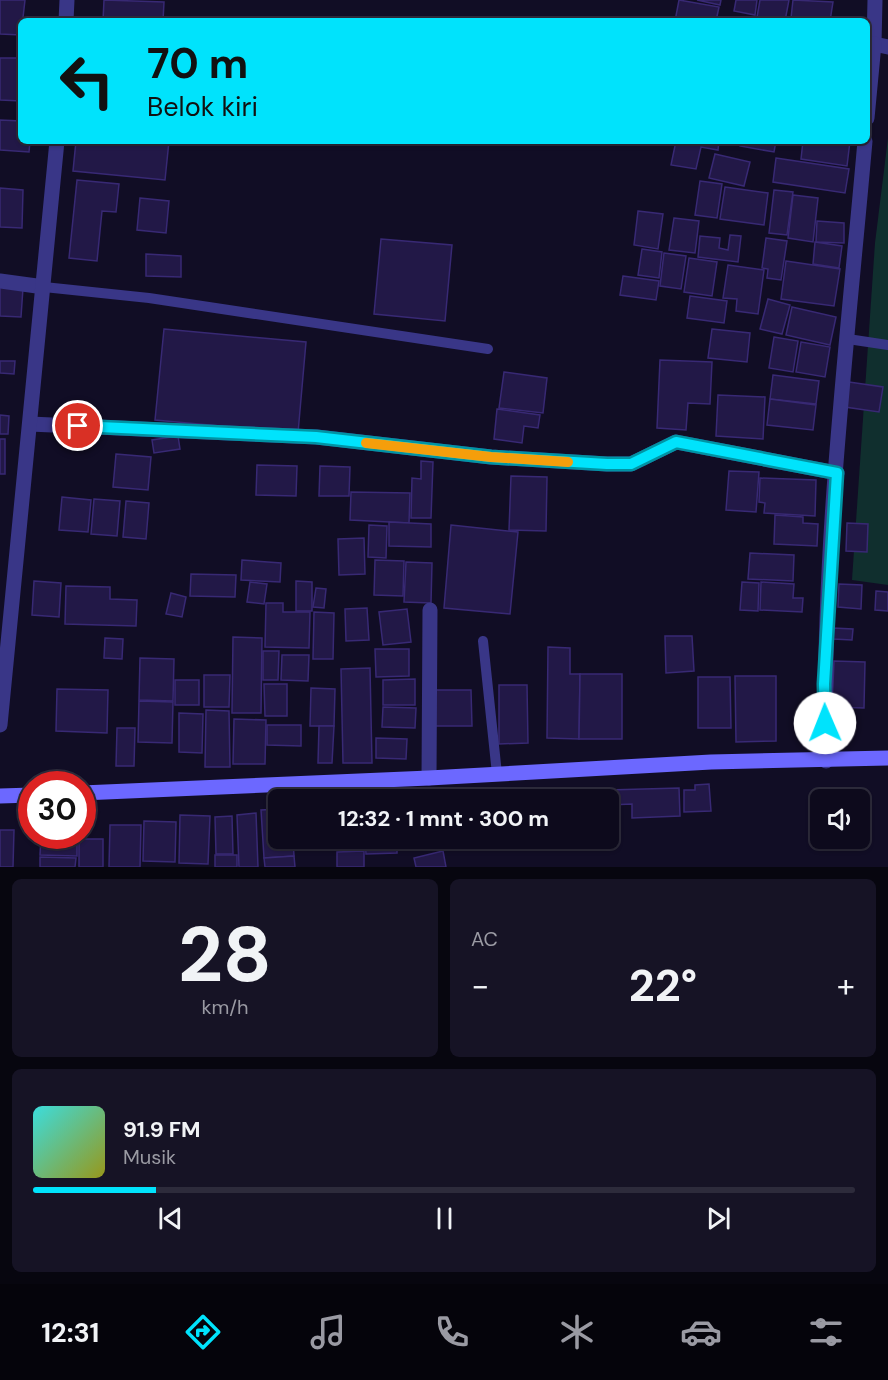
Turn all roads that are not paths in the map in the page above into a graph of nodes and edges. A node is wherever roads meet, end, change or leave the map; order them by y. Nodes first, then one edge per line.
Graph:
1 (67, 0) edge
2 (875, 0) edge
3 (66, 18) edge
4 (881, 46) edge
5 (870, 103) edge
6 (57, 144) edge
7 (865, 144) edge
8 (0, 281) edge
9 (44, 286) junction
10 (848, 339) junction
11 (888, 345) edge
12 (488, 349) dead end
13 (30, 424) junction
14 (837, 473) junction
15 (430, 610) dead end
16 (483, 641) dead end
17 (0, 725) edge
18 (888, 758) edge
19 (826, 761) junction
20 (497, 774) junction
21 (429, 778) junction
22 (96, 792) edge
23 (18, 795) edge
24 (0, 796) edge

1 - 3 street
2 - 4 street
4 - 5 street
6 - 9 street
7 - 10 street
8 - 9 street
9 - 12 lane
9 - 13 street
10 - 11 lane
10 - 14 street
13 - 14 street
13 - 17 street
14 - 19 street
15 - 21 street
16 - 20 lane
18 - 19 main road
19 - 20 main road
20 - 21 main road
21 - 22 main road
23 - 24 main road

